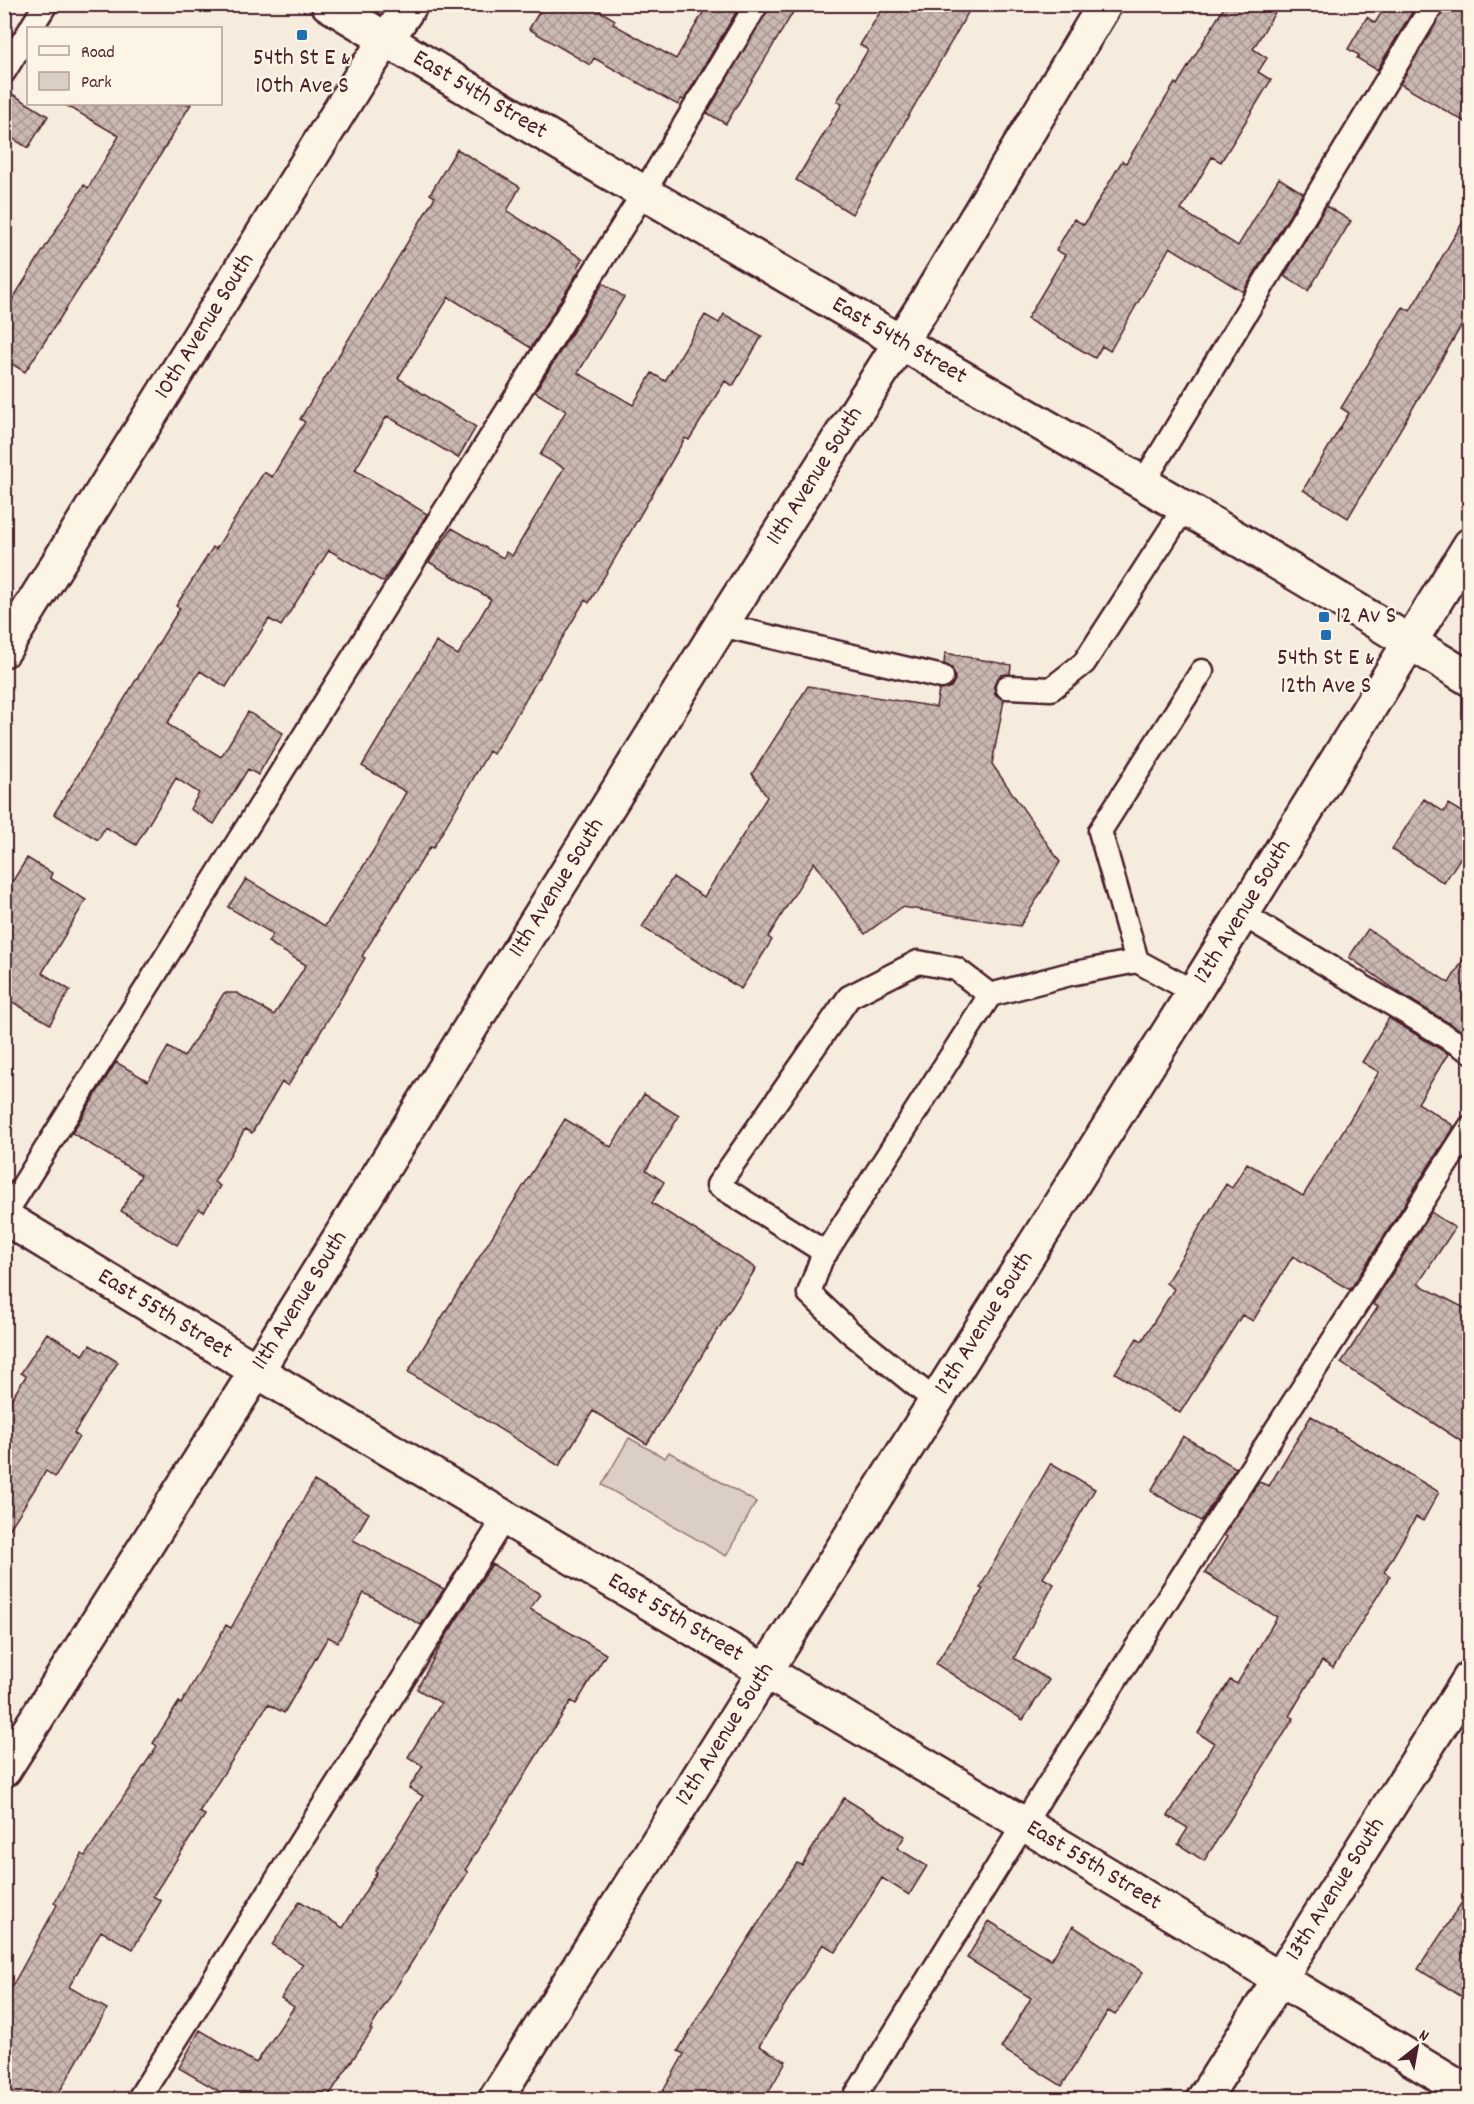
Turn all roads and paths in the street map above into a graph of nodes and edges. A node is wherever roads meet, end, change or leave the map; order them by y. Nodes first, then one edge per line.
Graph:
1 (46, 4) edge
2 (328, 4) edge
3 (411, 4) edge
4 (757, 4) edge
5 (1105, 4) edge
6 (1433, 4) edge
7 (33, 27) edge
8 (27, 35) edge
9 (387, 40) junction
10 (4, 72) edge
11 (644, 192) junction
12 (900, 344) junction
13 (1143, 483) junction
14 (1185, 507) junction
15 (1470, 545) edge
16 (721, 625) junction
17 (1411, 642) junction
18 (4, 650) edge
19 (1202, 671) dead end
20 (942, 677) dead end
21 (1470, 678) edge
22 (1007, 687) dead end
23 (1242, 914) junction
24 (1137, 961) junction
25 (1194, 992) junction
26 (990, 995) junction
27 (1470, 1051) edge
28 (1470, 1127) edge
29 (4, 1217) edge
30 (826, 1253) junction
31 (257, 1371) junction
32 (934, 1400) junction
33 (505, 1517) junction
34 (766, 1672) junction
35 (1470, 1678) edge
36 (4, 1770) edge
37 (1024, 1824) junction
38 (1279, 1980) junction
39 (1470, 2094) edge
40 (138, 2100) edge
41 (495, 2100) edge
42 (853, 2100) edge
43 (1203, 2100) edge

1 - 7 lane
2 - 9 street, East 54th Street
3 - 9 street, 10th Avenue South
4 - 11 lane
5 - 12 street, 11th Avenue South
6 - 13 lane
8 - 10 lane
9 - 11 street, East 54th Street
9 - 18 street, 10th Avenue South
11 - 12 street, East 54th Street
11 - 29 lane
12 - 13 street, East 54th Street
12 - 16 street, 11th Avenue South
13 - 14 street, East 54th Street
14 - 17 street, East 54th Street
14 - 22 lane
15 - 17 street, 12th Avenue South
16 - 20 lane
16 - 31 street, 11th Avenue South
17 - 21 street, East 54th Street
17 - 23 street, 12th Avenue South
19 - 24 lane
23 - 25 street, 12th Avenue South
23 - 27 lane
24 - 25 lane
24 - 26 lane
25 - 32 street, 12th Avenue South
26 - 30 lane
26 - 30 lane
28 - 37 lane
29 - 31 street, East 55th Street
30 - 32 lane
31 - 33 street, East 55th Street
31 - 36 street, 11th Avenue South
32 - 34 street, 12th Avenue South
33 - 34 street, East 55th Street
33 - 40 lane
34 - 37 street, East 55th Street
34 - 41 street, 12th Avenue South
35 - 38 street, 13th Avenue South
37 - 38 street, East 55th Street
37 - 42 lane
38 - 39 street, East 55th Street
38 - 43 street, 13th Avenue South

